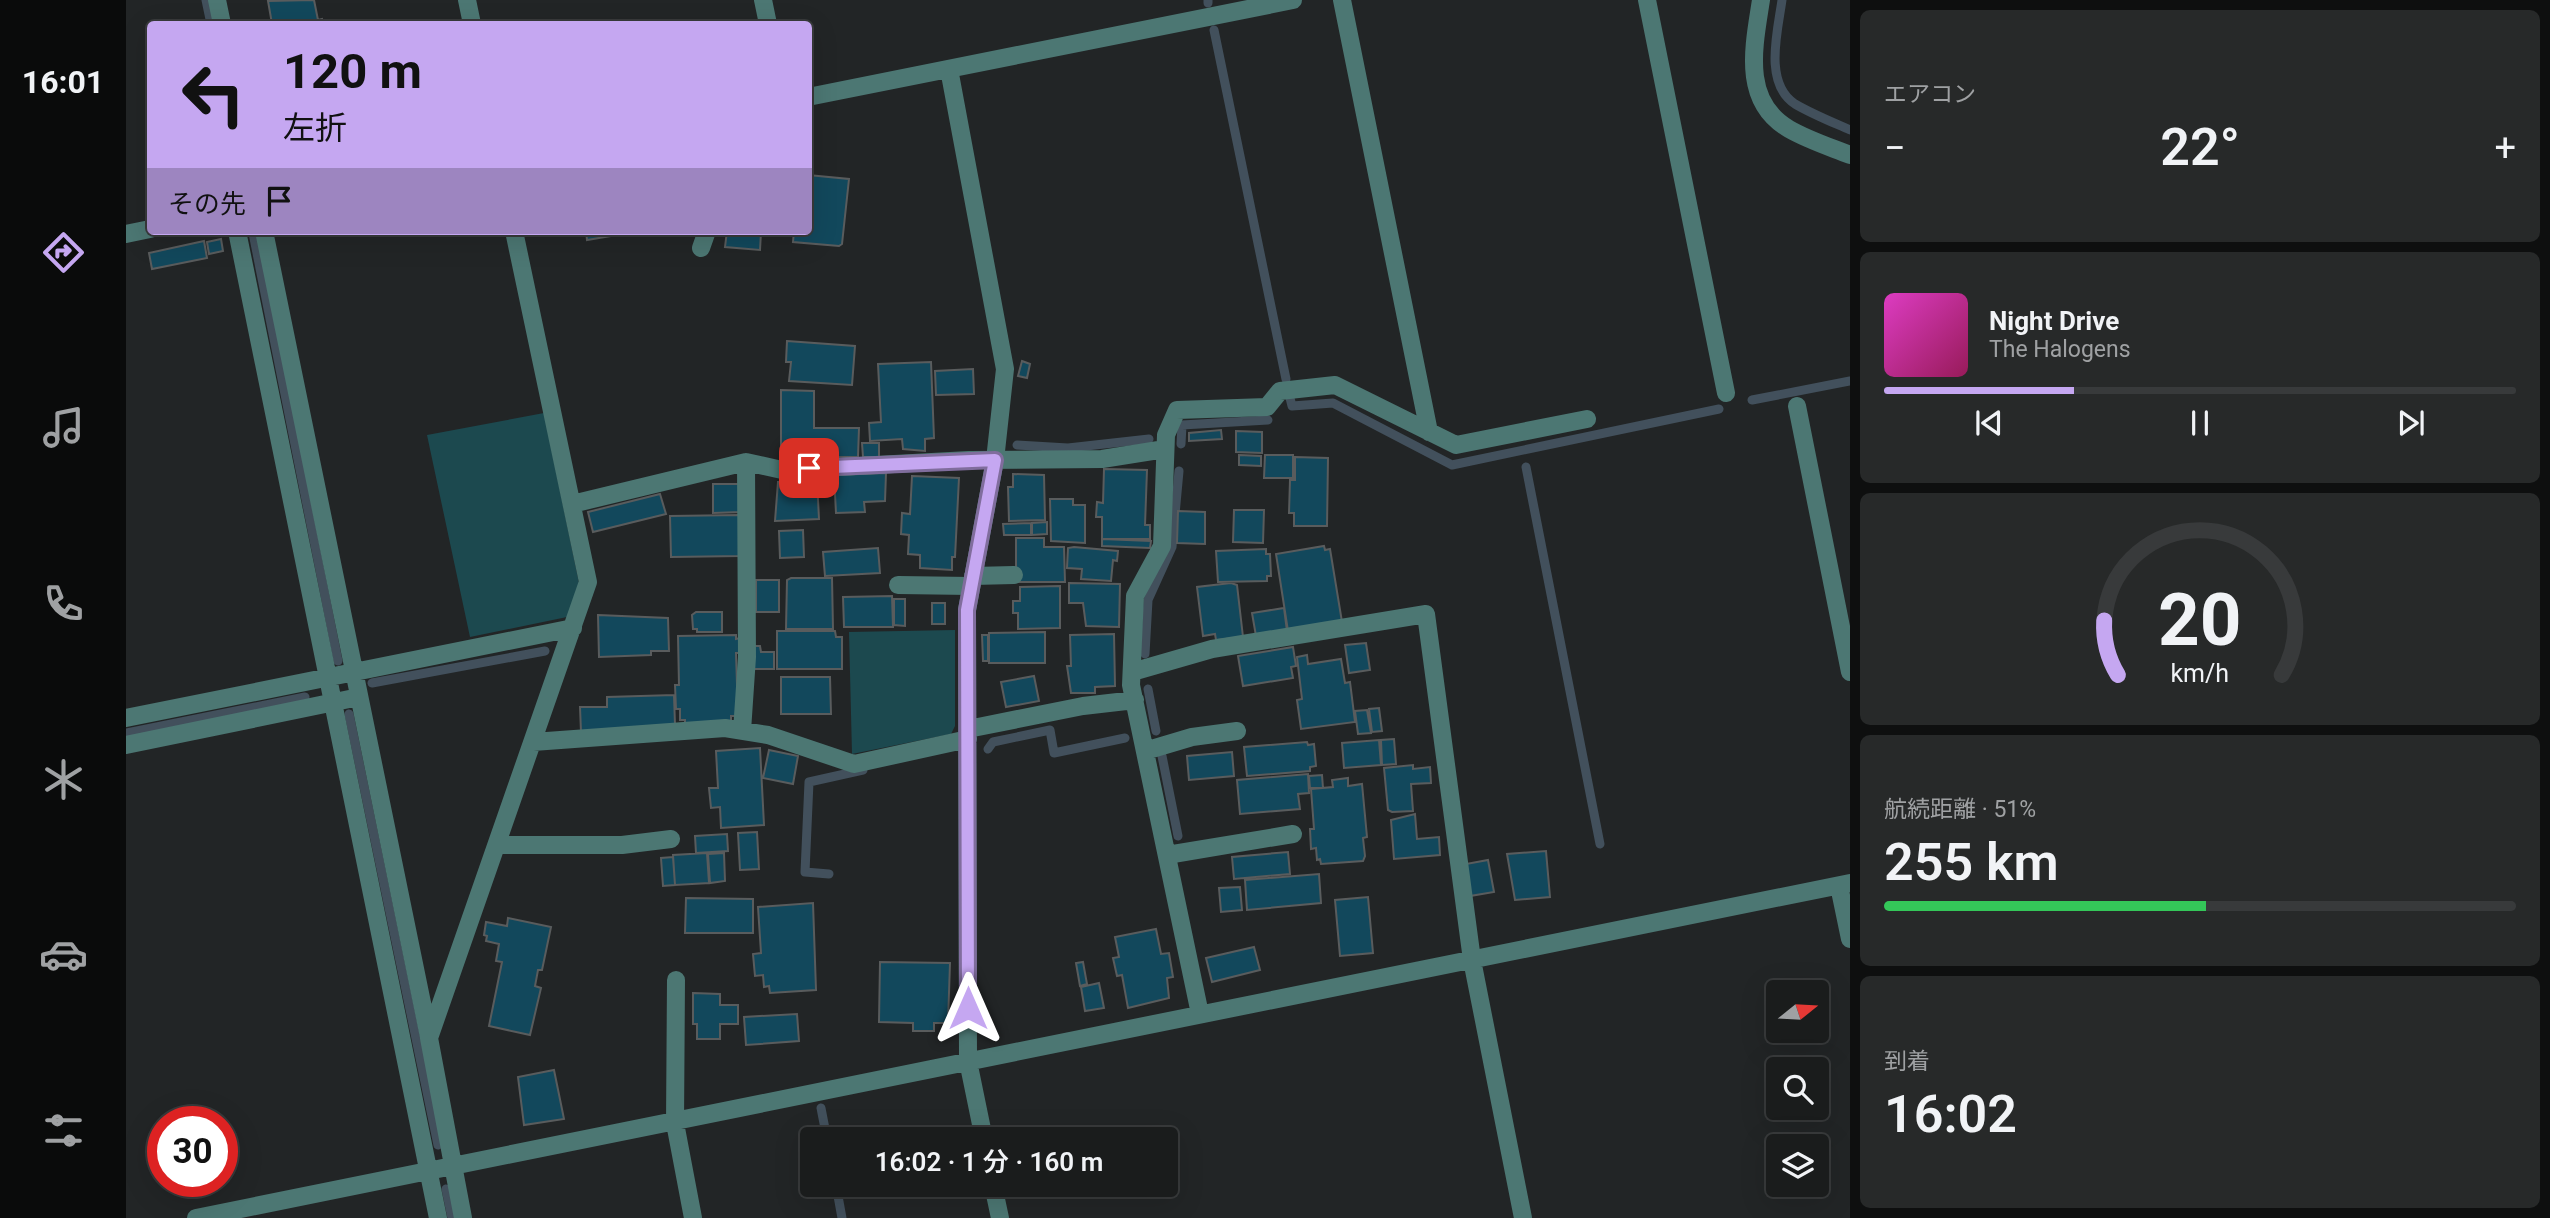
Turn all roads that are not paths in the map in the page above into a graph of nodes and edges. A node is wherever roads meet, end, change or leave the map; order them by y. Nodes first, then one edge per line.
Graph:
1 (217, 0) edge
2 (467, 0) edge
3 (763, 0) edge
4 (1293, 0) edge
5 (1342, 0) edge
6 (1647, 0) edge
7 (1761, 0) edge
8 (1224, 7) edge
9 (221, 21) edge
10 (471, 21) edge
11 (767, 21) edge
12 (949, 69) junction
13 (812, 96) edge
14 (1850, 155) edge
15 (147, 230) edge
16 (126, 234) edge
17 (238, 235) edge
18 (265, 235) edge
19 (515, 235) edge
20 (1726, 393) dead end
21 (1797, 406) dead end
22 (1587, 419) dead end
23 (1429, 432) junction
24 (1165, 449) junction
25 (995, 460) junction
26 (746, 462) junction
27 (572, 504) junction
28 (1014, 575) dead end
29 (972, 581) junction
30 (898, 585) dead end
31 (573, 628) junction
32 (354, 672) junction
33 (1132, 672) junction
34 (1850, 672) edge
35 (326, 678) junction
36 (359, 697) junction
37 (1135, 700) junction
38 (332, 703) junction
39 (126, 718) edge
40 (742, 731) junction
41 (1237, 731) dead end
42 (968, 734) junction
43 (533, 742) junction
44 (126, 745) edge
45 (1145, 751) junction
46 (1293, 834) dead end
47 (671, 839) dead end
48 (497, 845) junction
49 (1167, 855) junction
50 (1845, 885) edge
51 (1850, 939) edge
52 (1472, 960) junction
53 (676, 980) dead end
54 (1200, 1014) junction
55 (429, 1038) junction
56 (968, 1061) junction
57 (675, 1123) junction
58 (982, 1127) edge
59 (453, 1166) junction
60 (428, 1170) junction
61 (996, 1197) edge
62 (196, 1218) edge
63 (438, 1218) edge
64 (463, 1218) edge
65 (694, 1218) edge
66 (1000, 1218) edge
67 (1523, 1218) edge

1 - 9 street
2 - 10 street
3 - 11 street
4 - 8 street
5 - 23 street
6 - 20 street
7 - 14 street
8 - 12 street
12 - 13 street
12 - 25 street
15 - 16 street
17 - 35 street
18 - 32 street
19 - 27 street
21 - 34 street
22 - 23 street
23 - 24 street
24 - 25 street
24 - 33 street
25 - 26 street
25 - 29 street
26 - 27 street
26 - 40 street
27 - 31 street
28 - 29 street
29 - 30 street
29 - 42 street
31 - 32 street
31 - 43 street
32 - 35 street
32 - 36 street
33 - 37 street
33 - 52 street
35 - 38 street
35 - 39 street
36 - 38 street
36 - 55 street
37 - 42 street
37 - 45 street
38 - 44 street
38 - 60 street
40 - 42 street
40 - 43 street
41 - 45 street
42 - 56 street
43 - 48 street
45 - 49 street
46 - 49 street
47 - 48 street
48 - 55 street
49 - 54 street
50 - 51 street
50 - 52 street
52 - 54 street
52 - 67 street
53 - 57 street
54 - 56 street
55 - 59 street
56 - 57 street
56 - 58 street
57 - 59 street
57 - 65 street
59 - 60 street
59 - 64 street
60 - 62 street
60 - 63 street
61 - 66 street

